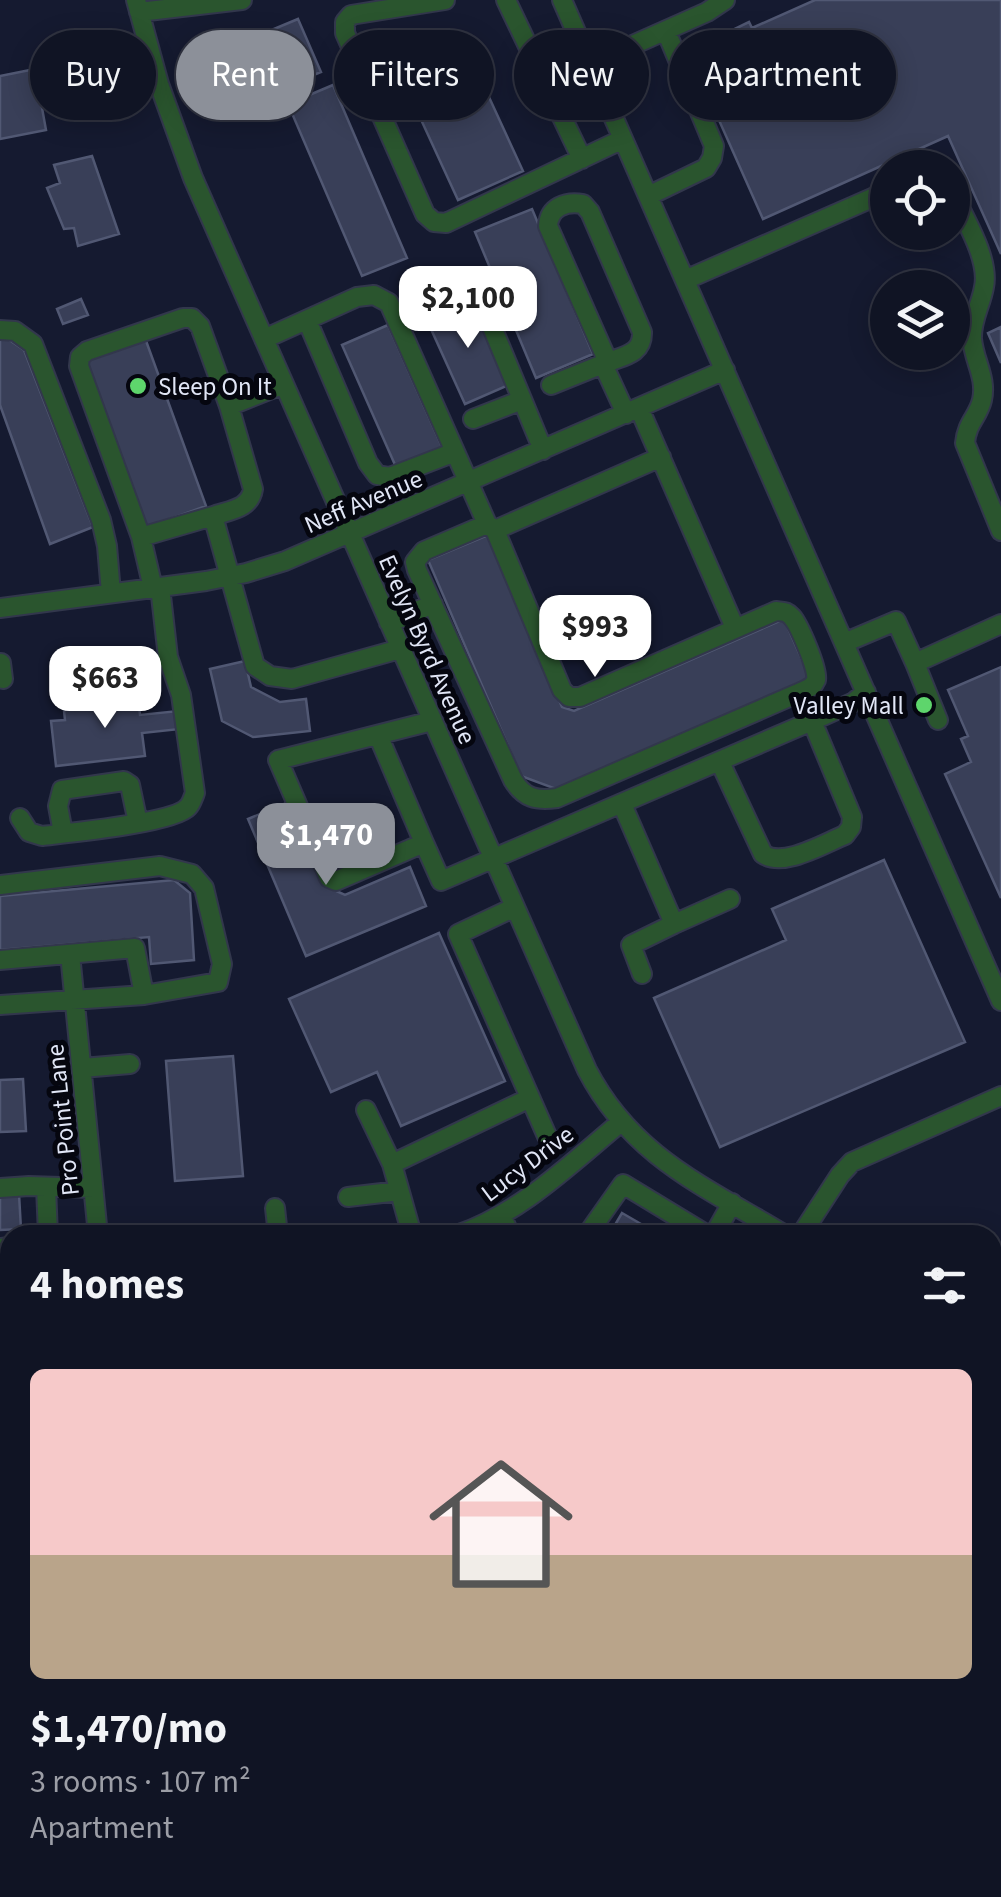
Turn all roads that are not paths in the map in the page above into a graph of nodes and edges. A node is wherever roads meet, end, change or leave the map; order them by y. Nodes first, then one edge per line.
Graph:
1 (242, 0) edge
2 (445, 0) edge
3 (506, 0) edge
4 (562, 0) edge
5 (725, 0) edge
6 (217, 2) edge
7 (138, 6) edge
8 (575, 30) edge
9 (666, 30) junction
10 (649, 38) edge
11 (156, 71) edge
12 (615, 120) edge
13 (624, 140) junction
14 (582, 159) junction
15 (648, 196) junction
16 (870, 199) edge
17 (970, 232) edge
18 (685, 280) junction
19 (417, 292) dead end
20 (307, 320) junction
21 (0, 330) edge
22 (264, 339) junction
23 (606, 362) junction
24 (725, 370) junction
25 (284, 384) junction
26 (551, 385) dead end
27 (522, 400) junction
28 (229, 406) junction
29 (632, 411) junction
30 (474, 420) dead end
31 (543, 450) junction
32 (455, 452) junction
33 (661, 458) junction
34 (469, 482) junction
35 (213, 516) junction
36 (491, 527) junction
37 (1001, 531) edge
38 (350, 534) junction
39 (141, 537) junction
40 (231, 576) junction
41 (156, 587) junction
42 (111, 594) junction
43 (433, 604) junction
44 (0, 608) edge
45 (389, 623) junction
46 (1001, 624) edge
47 (736, 628) junction
48 (844, 643) junction
49 (400, 649) junction
50 (915, 663) junction
51 (866, 692) junction
52 (756, 711) junction
53 (938, 720) dead end
54 (432, 721) junction
55 (812, 722) junction
56 (378, 735) junction
57 (769, 740) junction
58 (720, 762) junction
59 (622, 804) junction
60 (20, 818) dead end
61 (138, 823) junction
62 (63, 833) junction
63 (424, 843) junction
64 (494, 859) junction
65 (0, 885) edge
66 (730, 899) dead end
67 (515, 907) junction
68 (674, 924) junction
69 (70, 954) junction
70 (0, 960) edge
71 (642, 974) dead end
72 (144, 994) junction
73 (1001, 1000) edge
74 (75, 1001) junction
75 (0, 1005) edge
76 (130, 1064) dead end
77 (82, 1068) junction
78 (1001, 1096) edge
79 (530, 1098) junction
80 (366, 1110) dead end
81 (621, 1122) junction
82 (547, 1136) dead end
83 (392, 1164) junction
84 (46, 1187) junction
85 (0, 1188) edge
86 (93, 1188) junction
87 (400, 1191) junction
88 (348, 1197) dead end
89 (732, 1203) junction
90 (276, 1208) dead end
91 (502, 1216) junction
92 (48, 1225) edge
93 (97, 1225) edge
94 (277, 1225) edge
95 (409, 1225) edge
96 (481, 1225) edge
97 (506, 1225) edge
98 (594, 1225) edge
99 (690, 1225) edge
100 (720, 1225) edge
101 (768, 1225) edge
102 (808, 1225) edge

1 - 6 street
2 - 14 street
3 - 14 street
4 - 8 street
5 - 9 street
6 - 7 street
9 - 10 street
9 - 15 street
11 - 22 street, Evelyn Byrd Avenue
12 - 13 street
13 - 14 street
13 - 15 street
15 - 18 street
16 - 18 street
17 - 37 street
18 - 24 street
19 - 27 street
20 - 22 street
20 - 32 street
20 - 32 street
21 - 42 street
22 - 25 street, Evelyn Byrd Avenue
23 - 23 street
23 - 26 street
23 - 29 street
24 - 29 street, Neff Avenue
24 - 48 street
25 - 28 street
25 - 38 street, Evelyn Byrd Avenue
27 - 30 street
27 - 31 street
28 - 35 street
28 - 39 street
29 - 31 street, Neff Avenue
29 - 33 street
31 - 34 street, Neff Avenue
32 - 34 street
33 - 36 street
33 - 47 street
34 - 36 street
34 - 38 street, Neff Avenue
35 - 39 street
35 - 40 street
36 - 43 street
36 - 47 street
38 - 40 street, Neff Avenue
38 - 45 street, Evelyn Byrd Avenue
39 - 41 street
40 - 41 street, Neff Avenue
40 - 49 street
41 - 42 street, Neff Avenue
41 - 61 street
42 - 44 street, Neff Avenue
43 - 45 street
43 - 52 street
45 - 49 street, Evelyn Byrd Avenue
46 - 50 street
47 - 52 street
48 - 50 street
48 - 51 street
49 - 54 street, Evelyn Byrd Avenue
50 - 53 street
51 - 55 street
51 - 73 street
52 - 57 street
54 - 56 street
54 - 64 street, Evelyn Byrd Avenue
55 - 57 street
55 - 58 street
56 - 63 street
56 - 63 street
57 - 58 street
58 - 59 street
59 - 64 street
59 - 68 street
60 - 62 street
61 - 62 street
61 - 62 street
63 - 64 street
64 - 67 street, Evelyn Byrd Avenue
65 - 72 street
66 - 68 street
67 - 79 street
67 - 81 street, Evelyn Byrd Avenue
68 - 71 street
69 - 70 street
69 - 72 street
69 - 74 street, Pro Point Lane
72 - 74 street
74 - 75 street
74 - 77 street, Pro Point Lane
76 - 77 street
77 - 86 street, Pro Point Lane
78 - 102 street
79 - 82 street
79 - 83 street
80 - 83 street
81 - 89 street, Evelyn Byrd Avenue
81 - 91 street, Lucy Drive
83 - 87 street
84 - 85 street
84 - 86 street
84 - 92 street
86 - 93 street, Pro Point Lane
87 - 88 street
87 - 95 street
89 - 100 street
89 - 101 street, Evelyn Byrd Avenue
90 - 94 street
91 - 96 street, Lucy Drive
91 - 97 street
98 - 99 street

